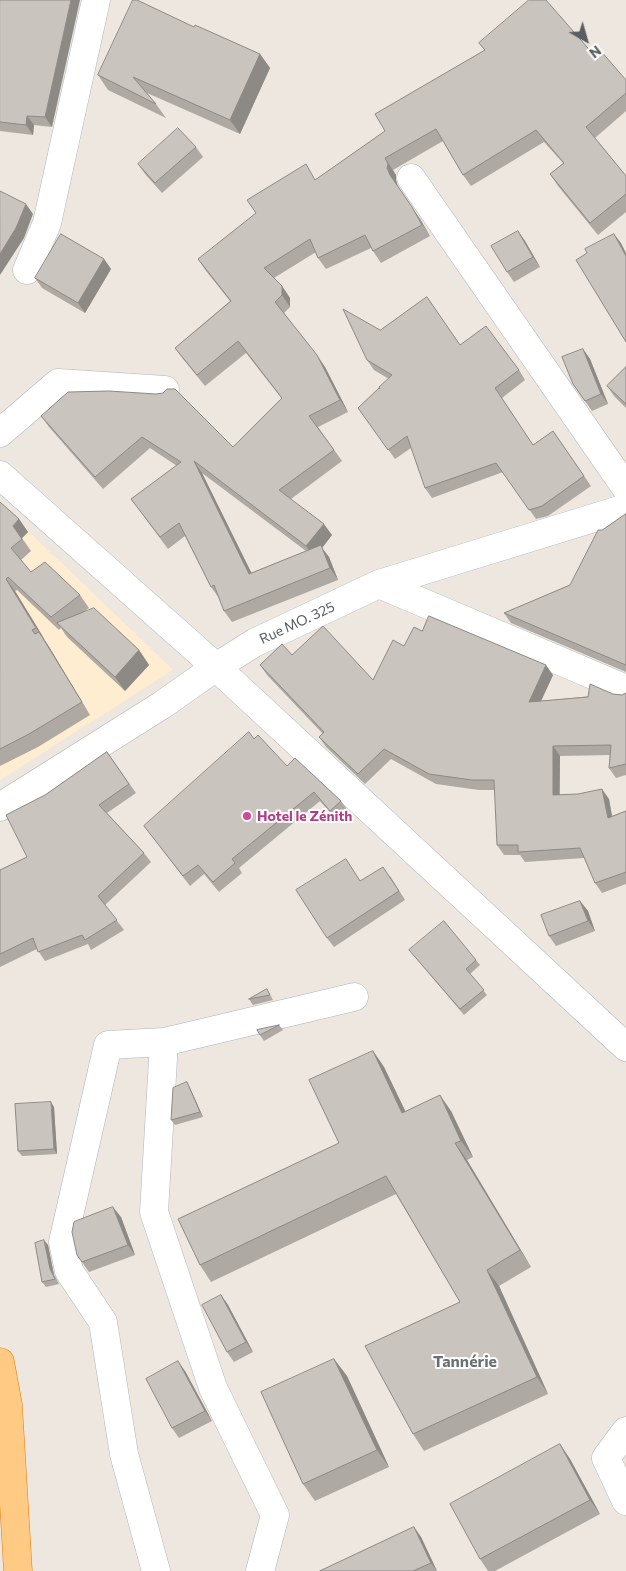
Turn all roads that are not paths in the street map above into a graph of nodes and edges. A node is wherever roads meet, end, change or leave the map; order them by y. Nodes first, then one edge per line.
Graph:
1 (96, 0) edge
2 (411, 178) dead end
3 (27, 270) dead end
4 (165, 390) edge
5 (0, 433) edge
6 (0, 475) edge
7 (626, 488) edge
8 (626, 508) edge
9 (379, 584) junction
10 (216, 667) junction
11 (626, 689) edge
12 (0, 807) edge
13 (354, 997) dead end
14 (164, 1042) junction
15 (626, 1047) edge
16 (0, 1362) edge
17 (626, 1431) edge
18 (626, 1501) edge
19 (18, 1571) edge
20 (156, 1571) edge
21 (260, 1571) edge

1 - 3 street
2 - 7 street
4 - 5 street
6 - 10 street
8 - 9 street, Rue MO. 325
9 - 10 street, Rue MO. 325
9 - 11 street
10 - 12 street, Rue MO. 325
10 - 15 street
13 - 14 street
14 - 20 street
14 - 21 street
16 - 19 highway
17 - 18 street

